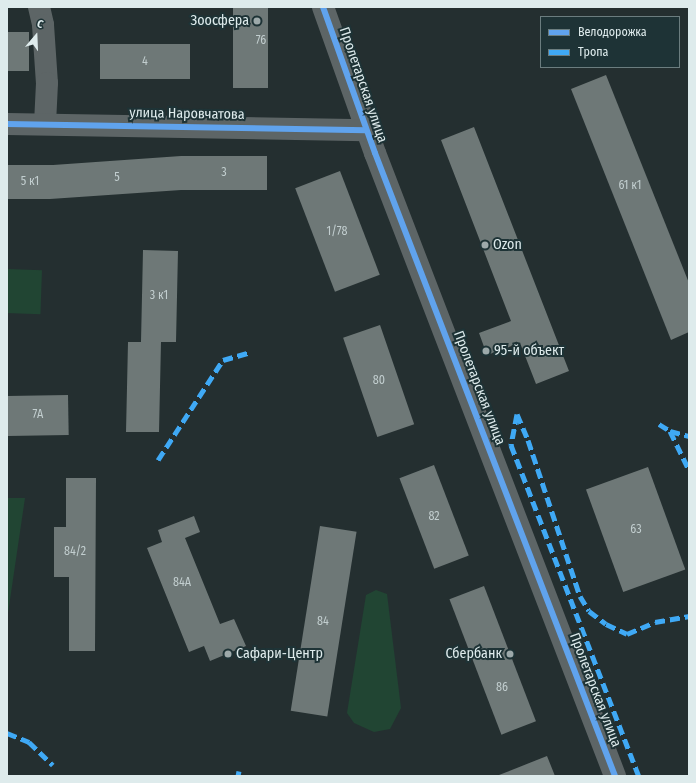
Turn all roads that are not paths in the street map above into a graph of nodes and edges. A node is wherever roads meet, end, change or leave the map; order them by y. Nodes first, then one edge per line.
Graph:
1 (39, 7) edge
2 (323, 7) edge
3 (7, 124) edge
4 (44, 124) junction
5 (366, 130) junction
6 (615, 776) edge

1 - 4 street
2 - 5 street, Пролетарская улица
3 - 4 street, улица Наровчатова
4 - 5 street, улица Наровчатова
5 - 6 street, Пролетарская улица

